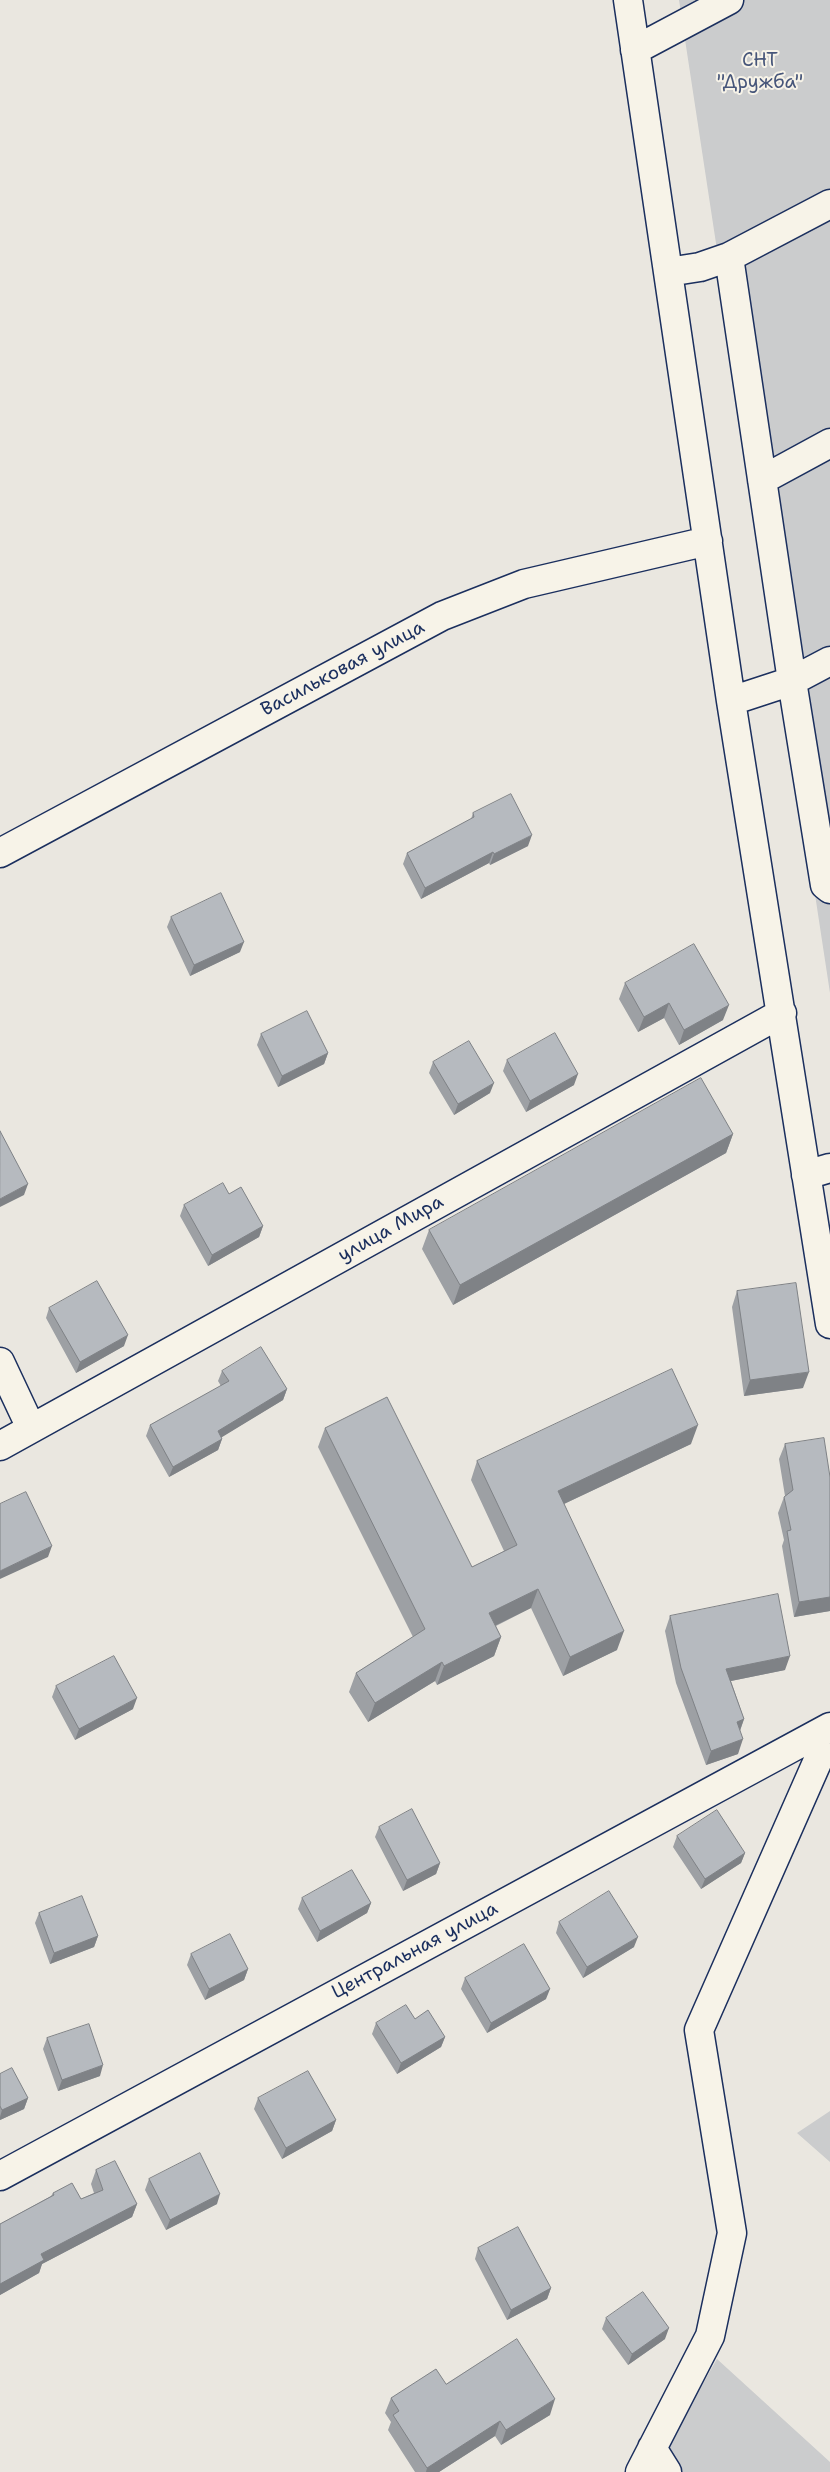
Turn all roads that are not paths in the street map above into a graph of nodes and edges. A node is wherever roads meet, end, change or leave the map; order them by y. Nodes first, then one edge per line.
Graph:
1 (628, 0) edge
2 (729, 0) edge
3 (634, 50) junction
4 (830, 204) edge
5 (728, 257) junction
6 (668, 272) junction
7 (830, 444) edge
8 (762, 480) junction
9 (708, 541) junction
10 (830, 661) edge
11 (792, 681) junction
12 (731, 701) junction
13 (0, 853) edge
14 (830, 888) edge
15 (782, 1013) junction
16 (818, 1172) edge
17 (830, 1324) edge
18 (0, 1362) edge
19 (31, 1428) junction
20 (0, 1446) edge
21 (830, 1727) edge
22 (830, 1733) edge
23 (0, 2176) edge
24 (652, 2448) junction
25 (640, 2472) edge
26 (667, 2472) edge

1 - 3 street
2 - 3 street
3 - 6 street
4 - 5 street
5 - 6 street
5 - 8 street
6 - 9 street
7 - 8 street
8 - 11 street
9 - 12 street
9 - 13 street, Васильковая улица
10 - 11 street
11 - 12 street
11 - 14 street
12 - 15 street
15 - 16 street
15 - 19 street, улица Мира
16 - 17 street
18 - 19 street
19 - 20 street, улица Мира
21 - 23 street, Центральная улица
22 - 24 street
24 - 25 street
24 - 26 street

